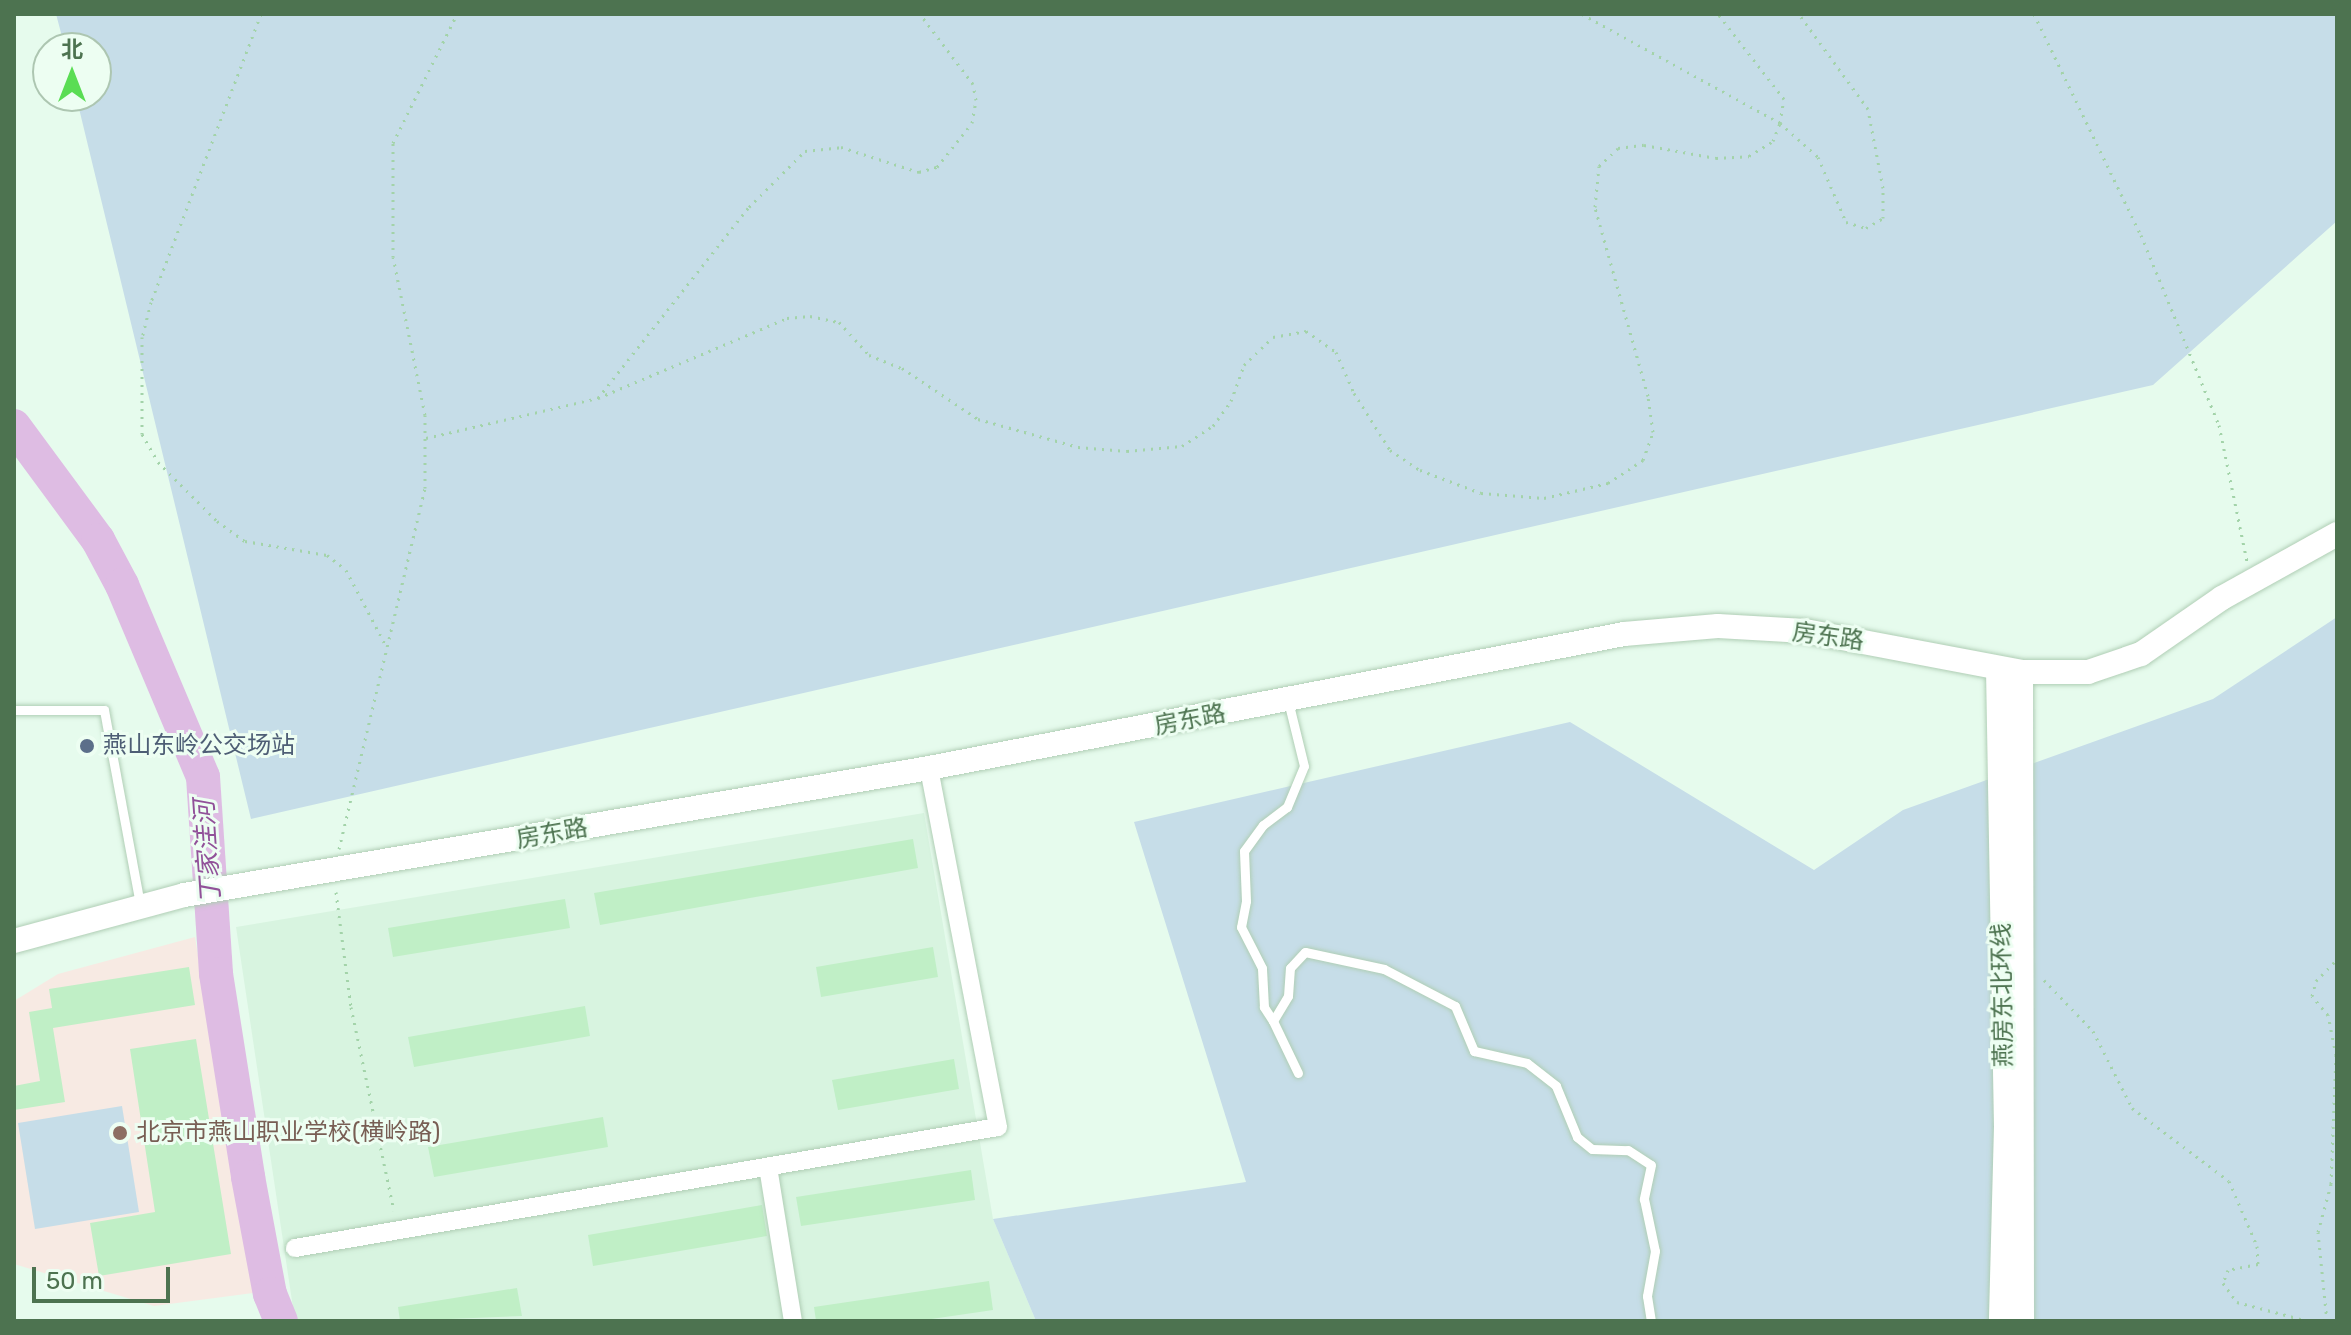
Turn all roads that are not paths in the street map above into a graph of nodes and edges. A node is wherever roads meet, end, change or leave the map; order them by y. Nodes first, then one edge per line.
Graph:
1 (2337, 534) edge
2 (2009, 670) junction
3 (1288, 701) junction
4 (14, 710) edge
5 (929, 768) junction
6 (140, 905) junction
7 (14, 941) edge
8 (1273, 1021) junction
9 (1298, 1073) dead end
10 (768, 1167) junction
11 (295, 1248) dead end
12 (793, 1321) edge
13 (1651, 1321) edge
14 (2001, 1321) edge
15 (2022, 1321) edge

1 - 2 main road, 房东路
2 - 3 main road, 房东路
2 - 14 main road, 燕房东北环线
2 - 15 main road, 燕房东北环线
3 - 5 main road, 房东路
3 - 8 lane
4 - 6 lane
5 - 6 main road, 房东路
5 - 10 street
6 - 7 main road, 房东路
8 - 9 lane
8 - 13 lane
10 - 11 street
10 - 12 street

